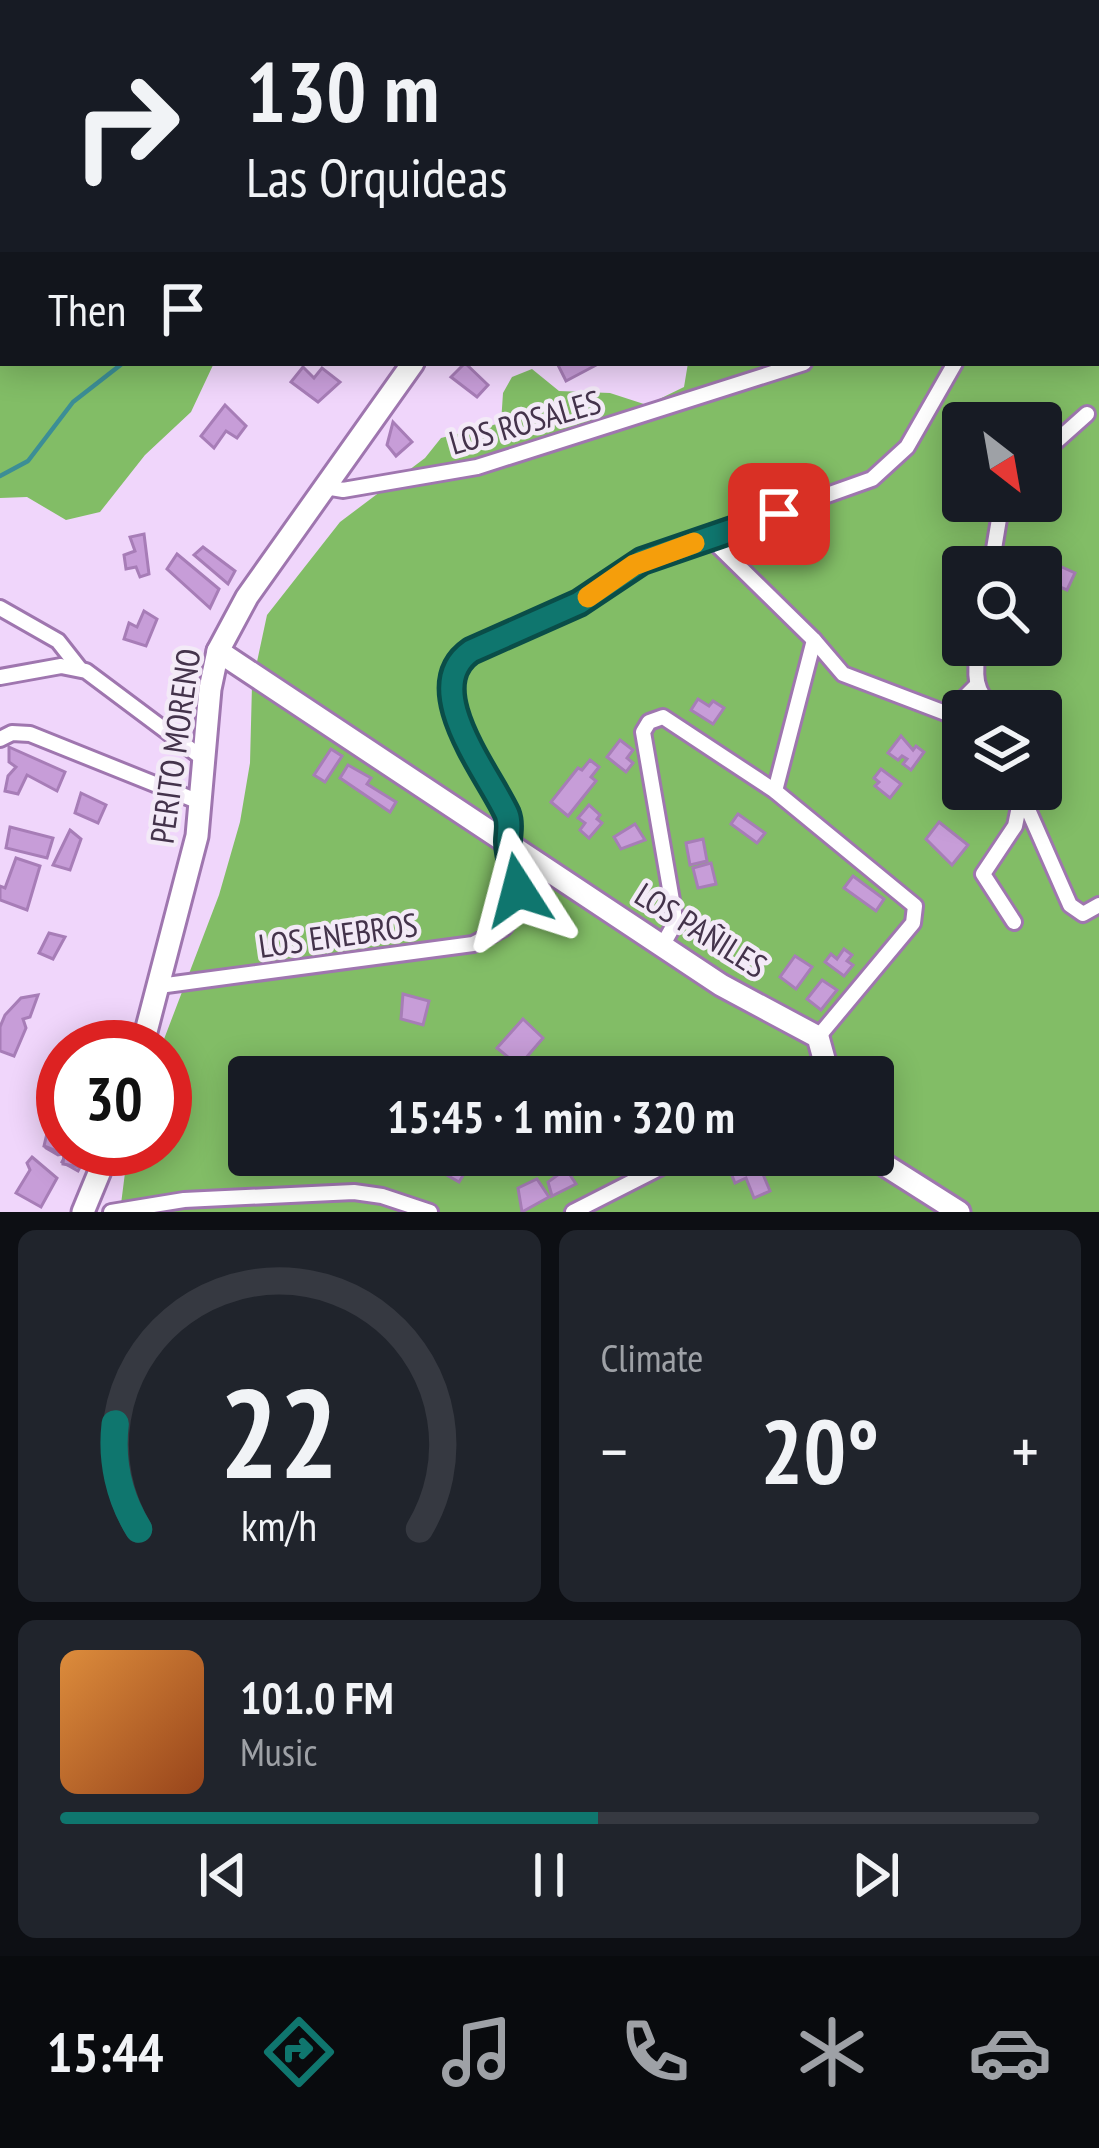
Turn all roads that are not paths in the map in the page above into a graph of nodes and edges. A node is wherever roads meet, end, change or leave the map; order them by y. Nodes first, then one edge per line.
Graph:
1 (410, 366) edge
2 (795, 366) edge
3 (953, 366) edge
4 (1087, 414) dead end
5 (1062, 436) edge
6 (325, 487) junction
7 (710, 538) junction
8 (0, 608) edge
9 (814, 640) junction
10 (218, 651) junction
11 (978, 666) edge
12 (80, 668) junction
13 (0, 677) edge
14 (977, 686) junction
15 (979, 690) edge
16 (0, 740) edge
17 (205, 760) junction
18 (775, 791) junction
19 (202, 803) junction
20 (1018, 810) edge
21 (1028, 810) edge
22 (508, 844) junction
23 (1094, 909) edge
24 (1014, 922) dead end
25 (662, 946) junction
26 (158, 986) junction
27 (149, 1020) edge
28 (818, 1037) junction
29 (820, 1056) edge
30 (894, 1171) edge
31 (98, 1176) edge
32 (644, 1176) edge
33 (83, 1212) edge
34 (111, 1212) edge
35 (430, 1212) edge
36 (573, 1212) edge
37 (959, 1212) edge

1 - 6 street, PERITO MORENO
2 - 6 street, LOS ROSALES
3 - 7 street
4 - 5 street
6 - 10 street, PERITO MORENO
7 - 9 street
7 - 22 street
8 - 12 street
9 - 14 street
9 - 18 street
10 - 17 street, PERITO MORENO
10 - 22 street, LOS PAÑILES
11 - 14 street
12 - 13 street
12 - 17 street
14 - 15 street
16 - 19 street
17 - 19 street, PERITO MORENO
18 - 25 street
18 - 28 street
19 - 26 street, PERITO MORENO
20 - 24 street
21 - 23 street
22 - 25 street, LOS PAÑILES
22 - 26 street, LOS ENEBROS
25 - 28 street, LOS PAÑILES
26 - 27 street, PERITO MORENO
28 - 29 street
30 - 37 street
31 - 33 street
32 - 36 street
34 - 35 street

